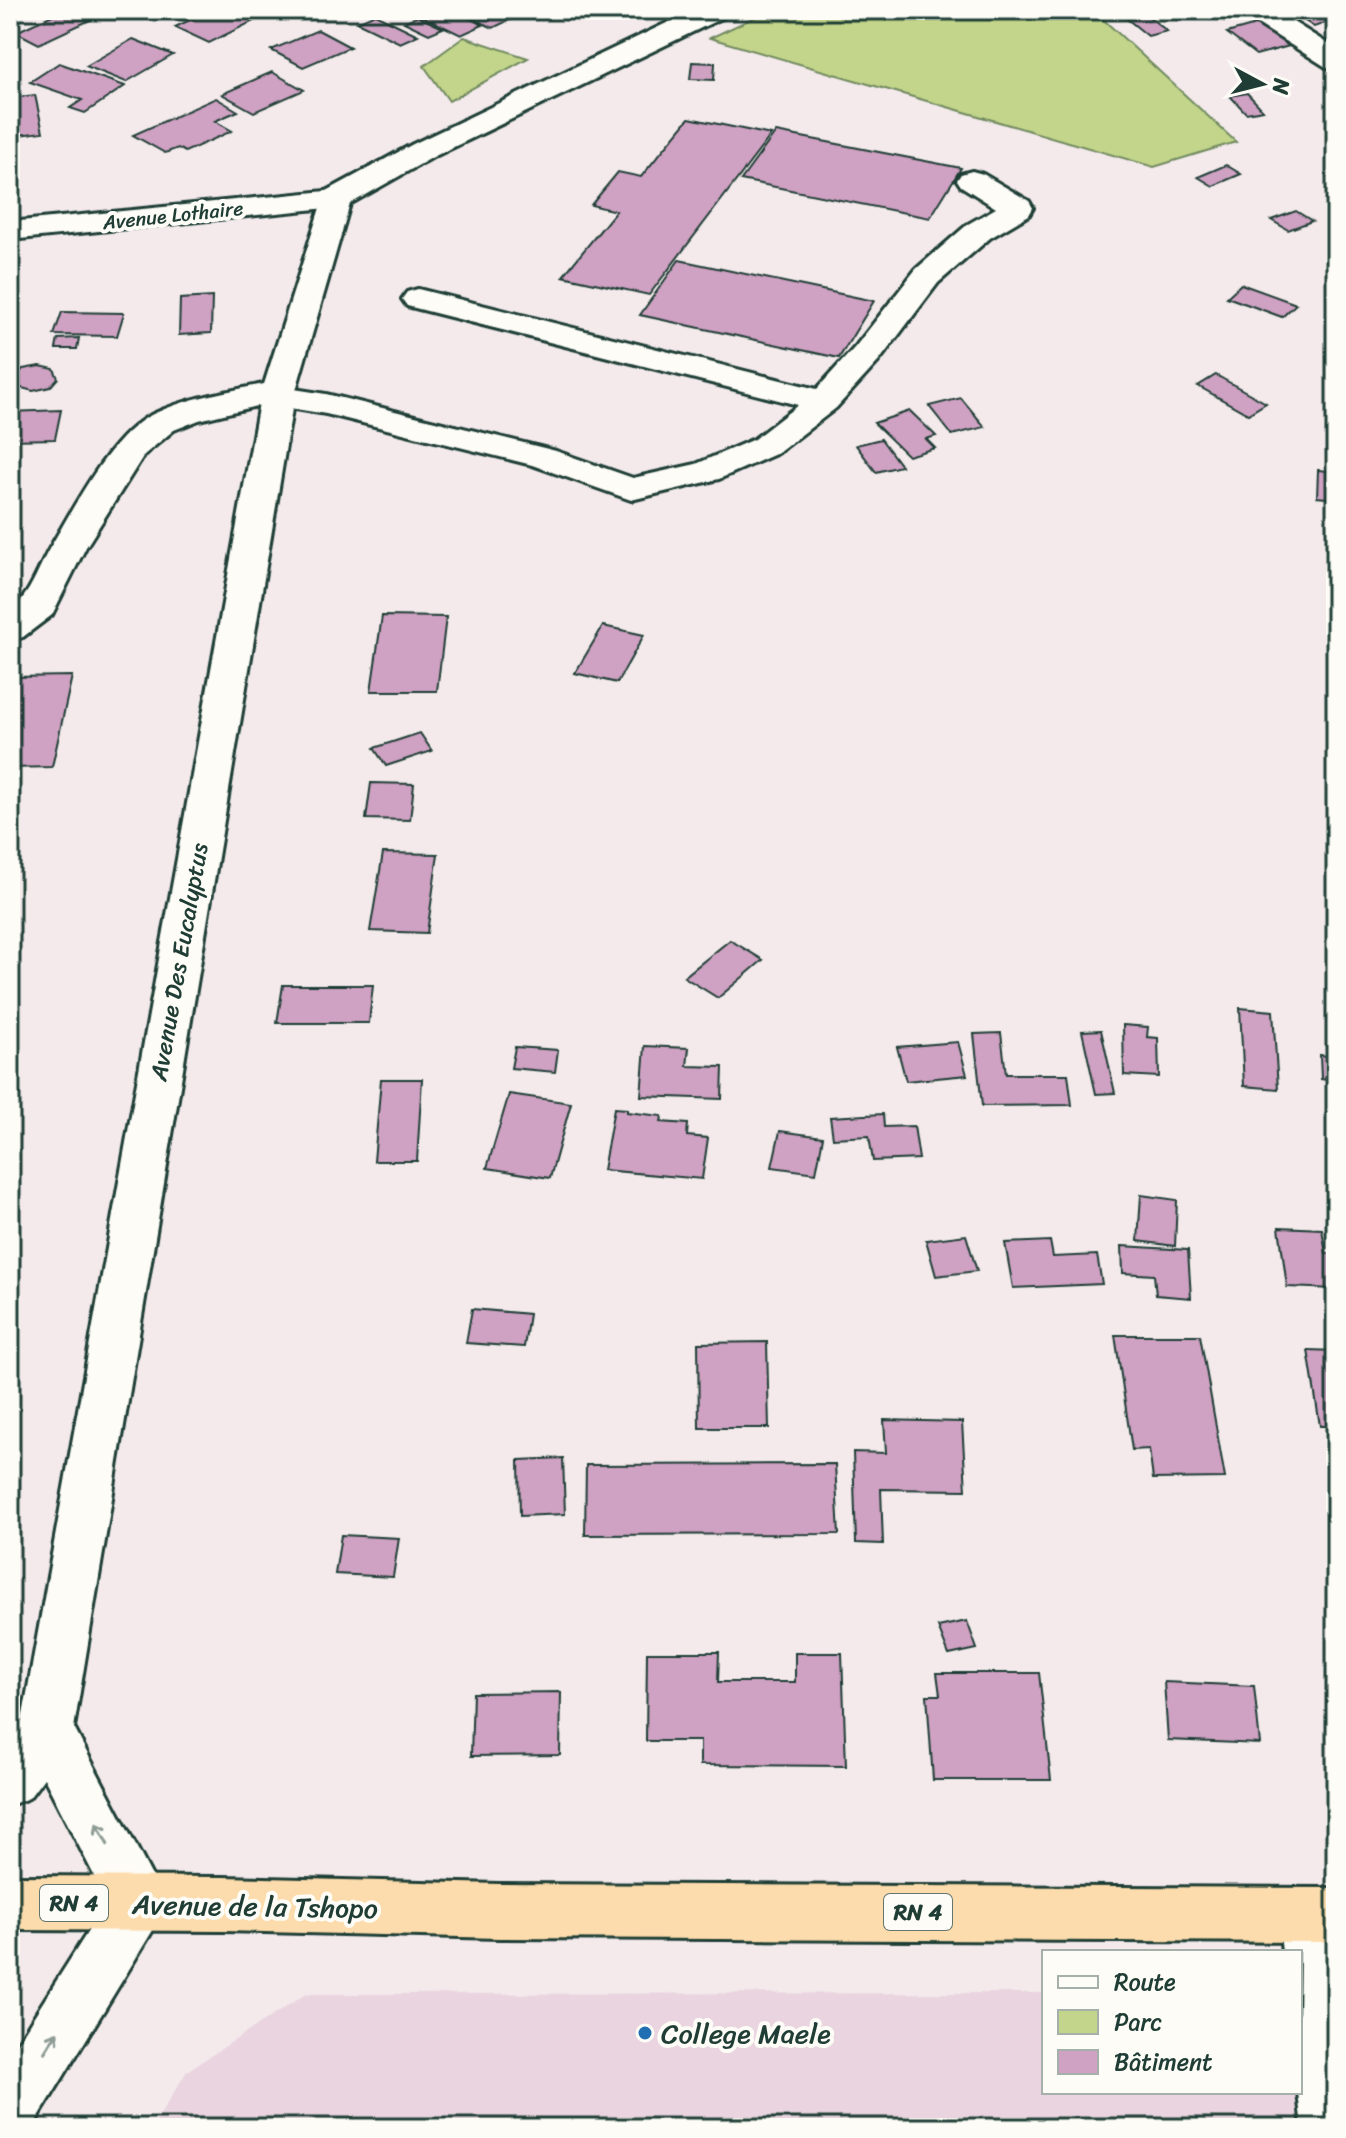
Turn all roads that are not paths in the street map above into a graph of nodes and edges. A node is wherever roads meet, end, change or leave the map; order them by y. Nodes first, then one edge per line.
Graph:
1 (716, 10) edge
2 (1255, 10) edge
3 (1336, 61) edge
4 (972, 180) dead end
5 (336, 199) junction
6 (10, 231) edge
7 (418, 299) dead end
8 (278, 394) junction
9 (824, 401) junction
10 (10, 629) edge
11 (47, 1730) junction
12 (10, 1780) edge
13 (10, 1903) edge
14 (138, 1903) junction
15 (1321, 1915) edge
16 (10, 2109) edge
17 (1332, 2128) edge

1 - 5 street
2 - 3 street
4 - 9 street
5 - 6 street, Avenue Lothaire
5 - 8 street, Avenue Des Eucalyptus
7 - 9 street
8 - 9 street
8 - 10 street
8 - 11 street, Avenue Des Eucalyptus
11 - 12 street, Avenue Des Eucalyptus
14 -> 11 street
13 - 14 highway, Avenue de la Tshopo / RN 4
14 - 15 highway, Avenue de la Tshopo / RN 4
16 -> 14 street
15 - 17 street

